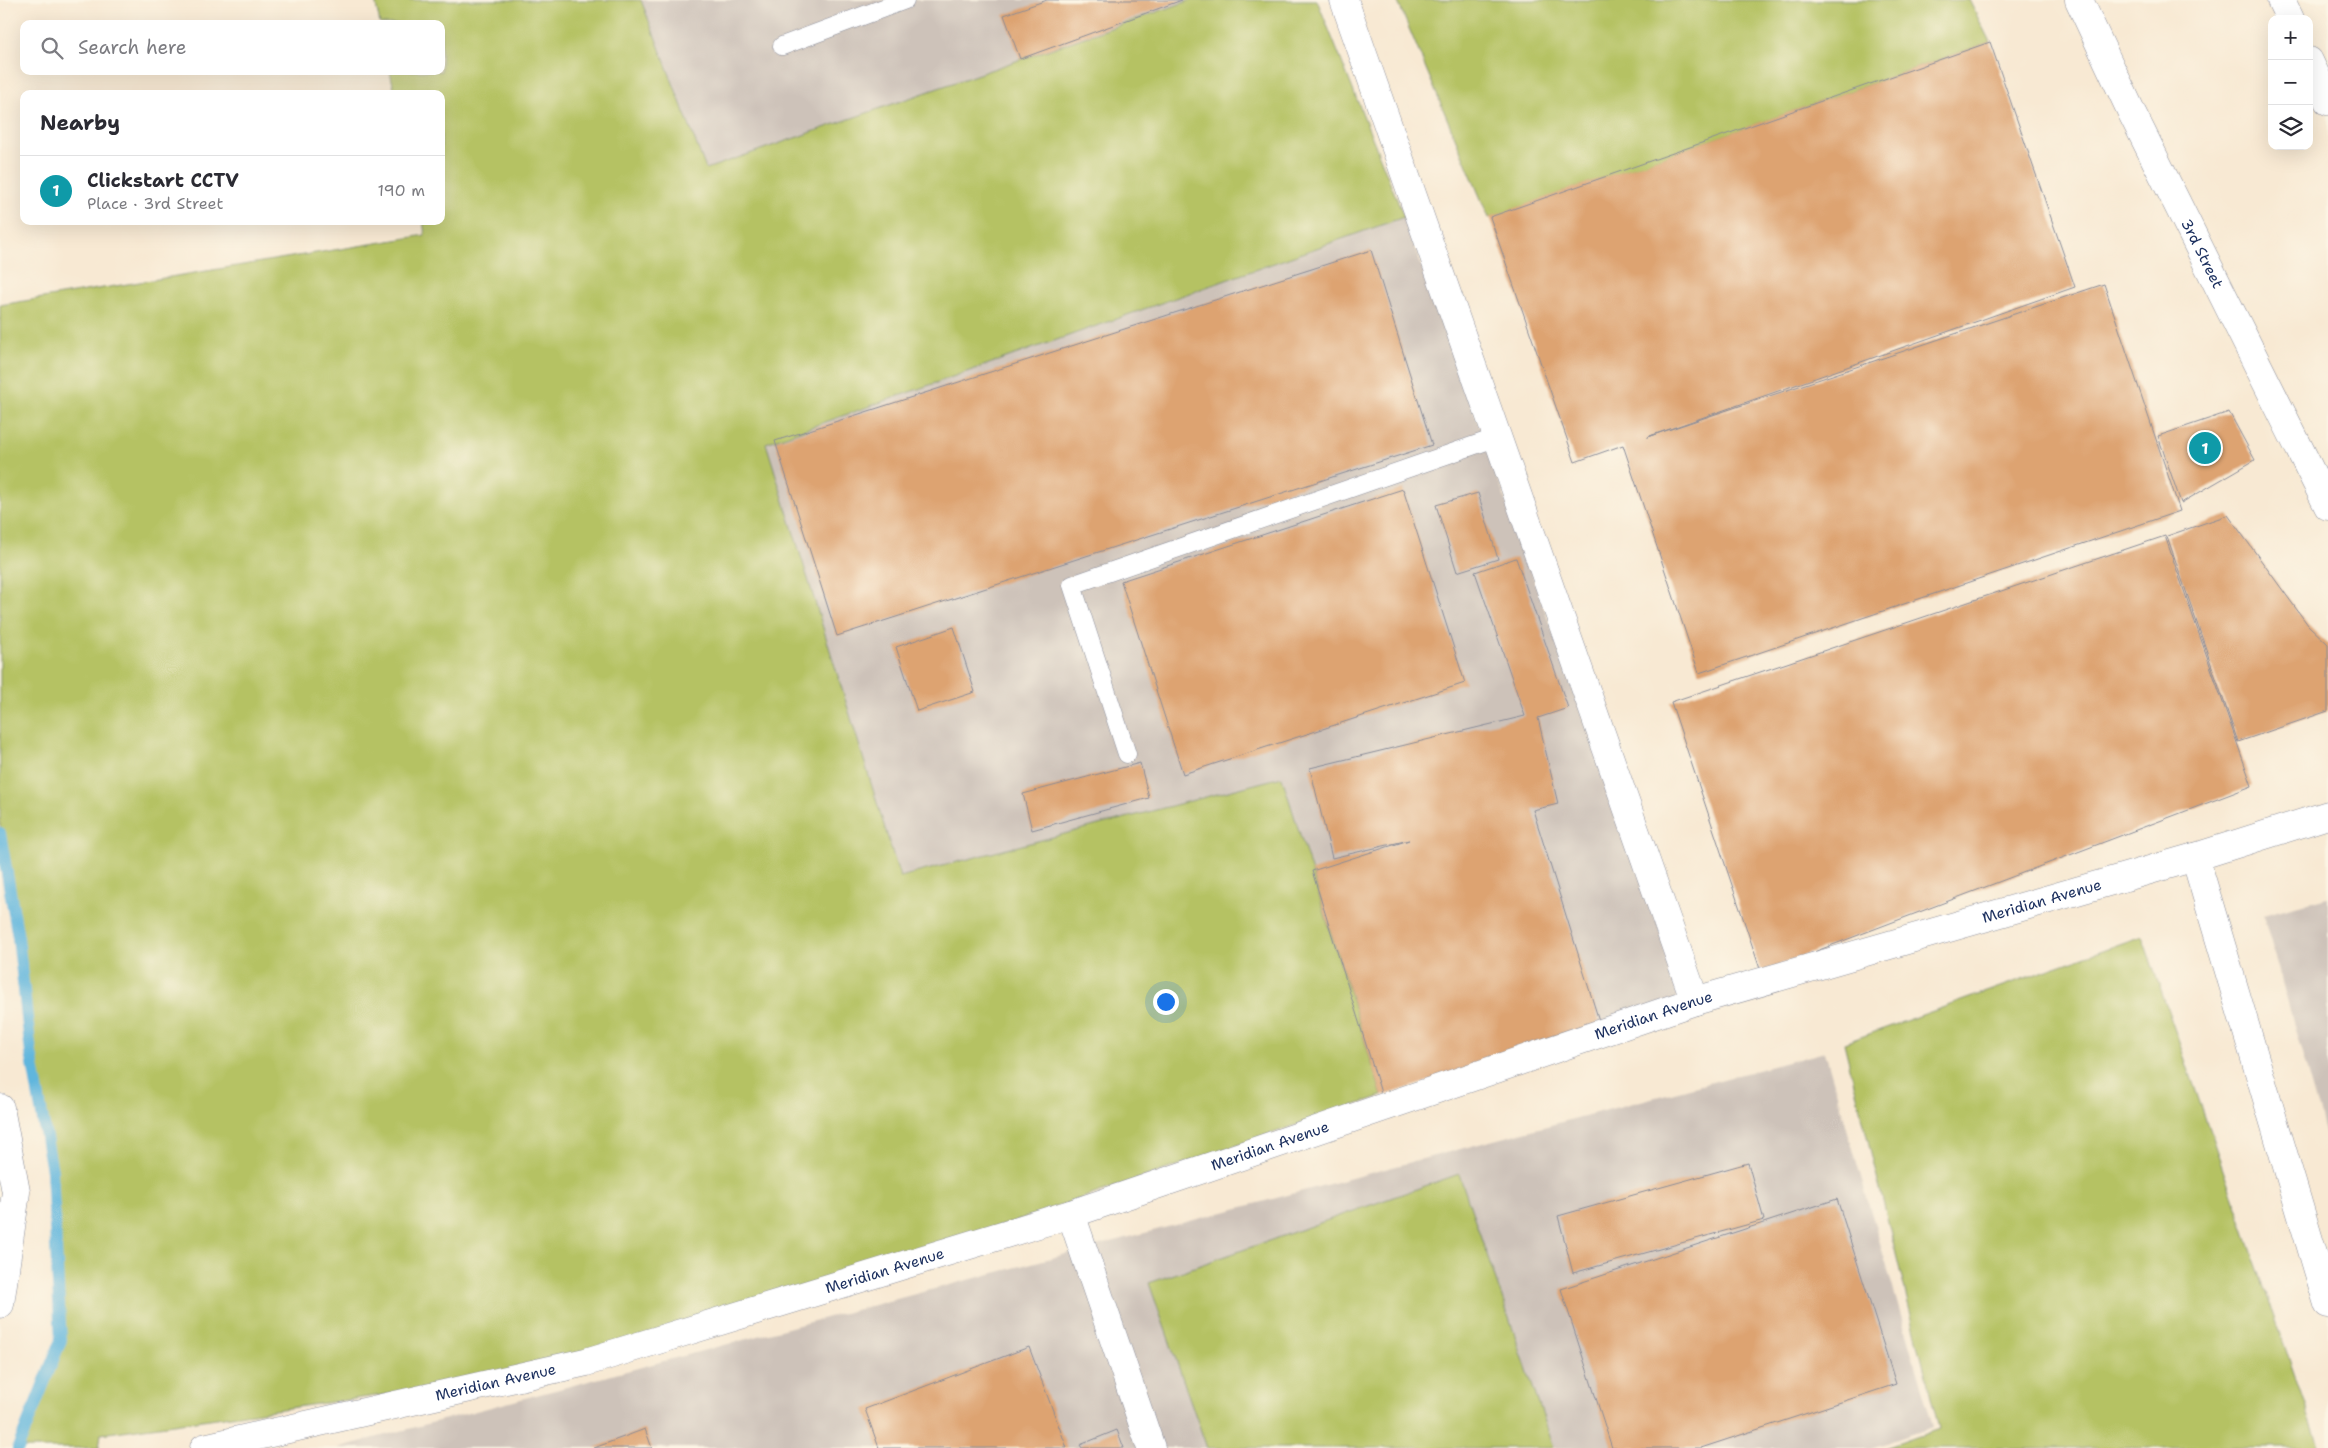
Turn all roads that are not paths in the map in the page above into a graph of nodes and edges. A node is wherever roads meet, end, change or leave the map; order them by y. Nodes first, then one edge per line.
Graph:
1 (905, 0) edge
2 (1344, 0) edge
3 (2079, 0) edge
4 (2281, 0) edge
5 (2288, 15) edge
6 (782, 46) dead end
7 (2313, 69) edge
8 (2328, 101) edge
9 (1498, 437) junction
10 (2328, 506) edge
11 (1127, 754) dead end
12 (2328, 815) edge
13 (2195, 857) junction
14 (1695, 1000) junction
15 (0, 1108) edge
16 (1071, 1214) junction
17 (0, 1304) edge
18 (2328, 1304) edge
19 (204, 1448) edge
20 (1151, 1448) edge

1 - 6 lane
2 - 9 street
3 - 10 street, 3rd Street
4 - 5 street
7 - 8 street
9 - 11 lane
9 - 14 street
12 - 13 street, Meridian Avenue
13 - 14 street, Meridian Avenue
13 - 18 street
14 - 16 street, Meridian Avenue
15 - 17 street
16 - 19 street, Meridian Avenue
16 - 20 street

